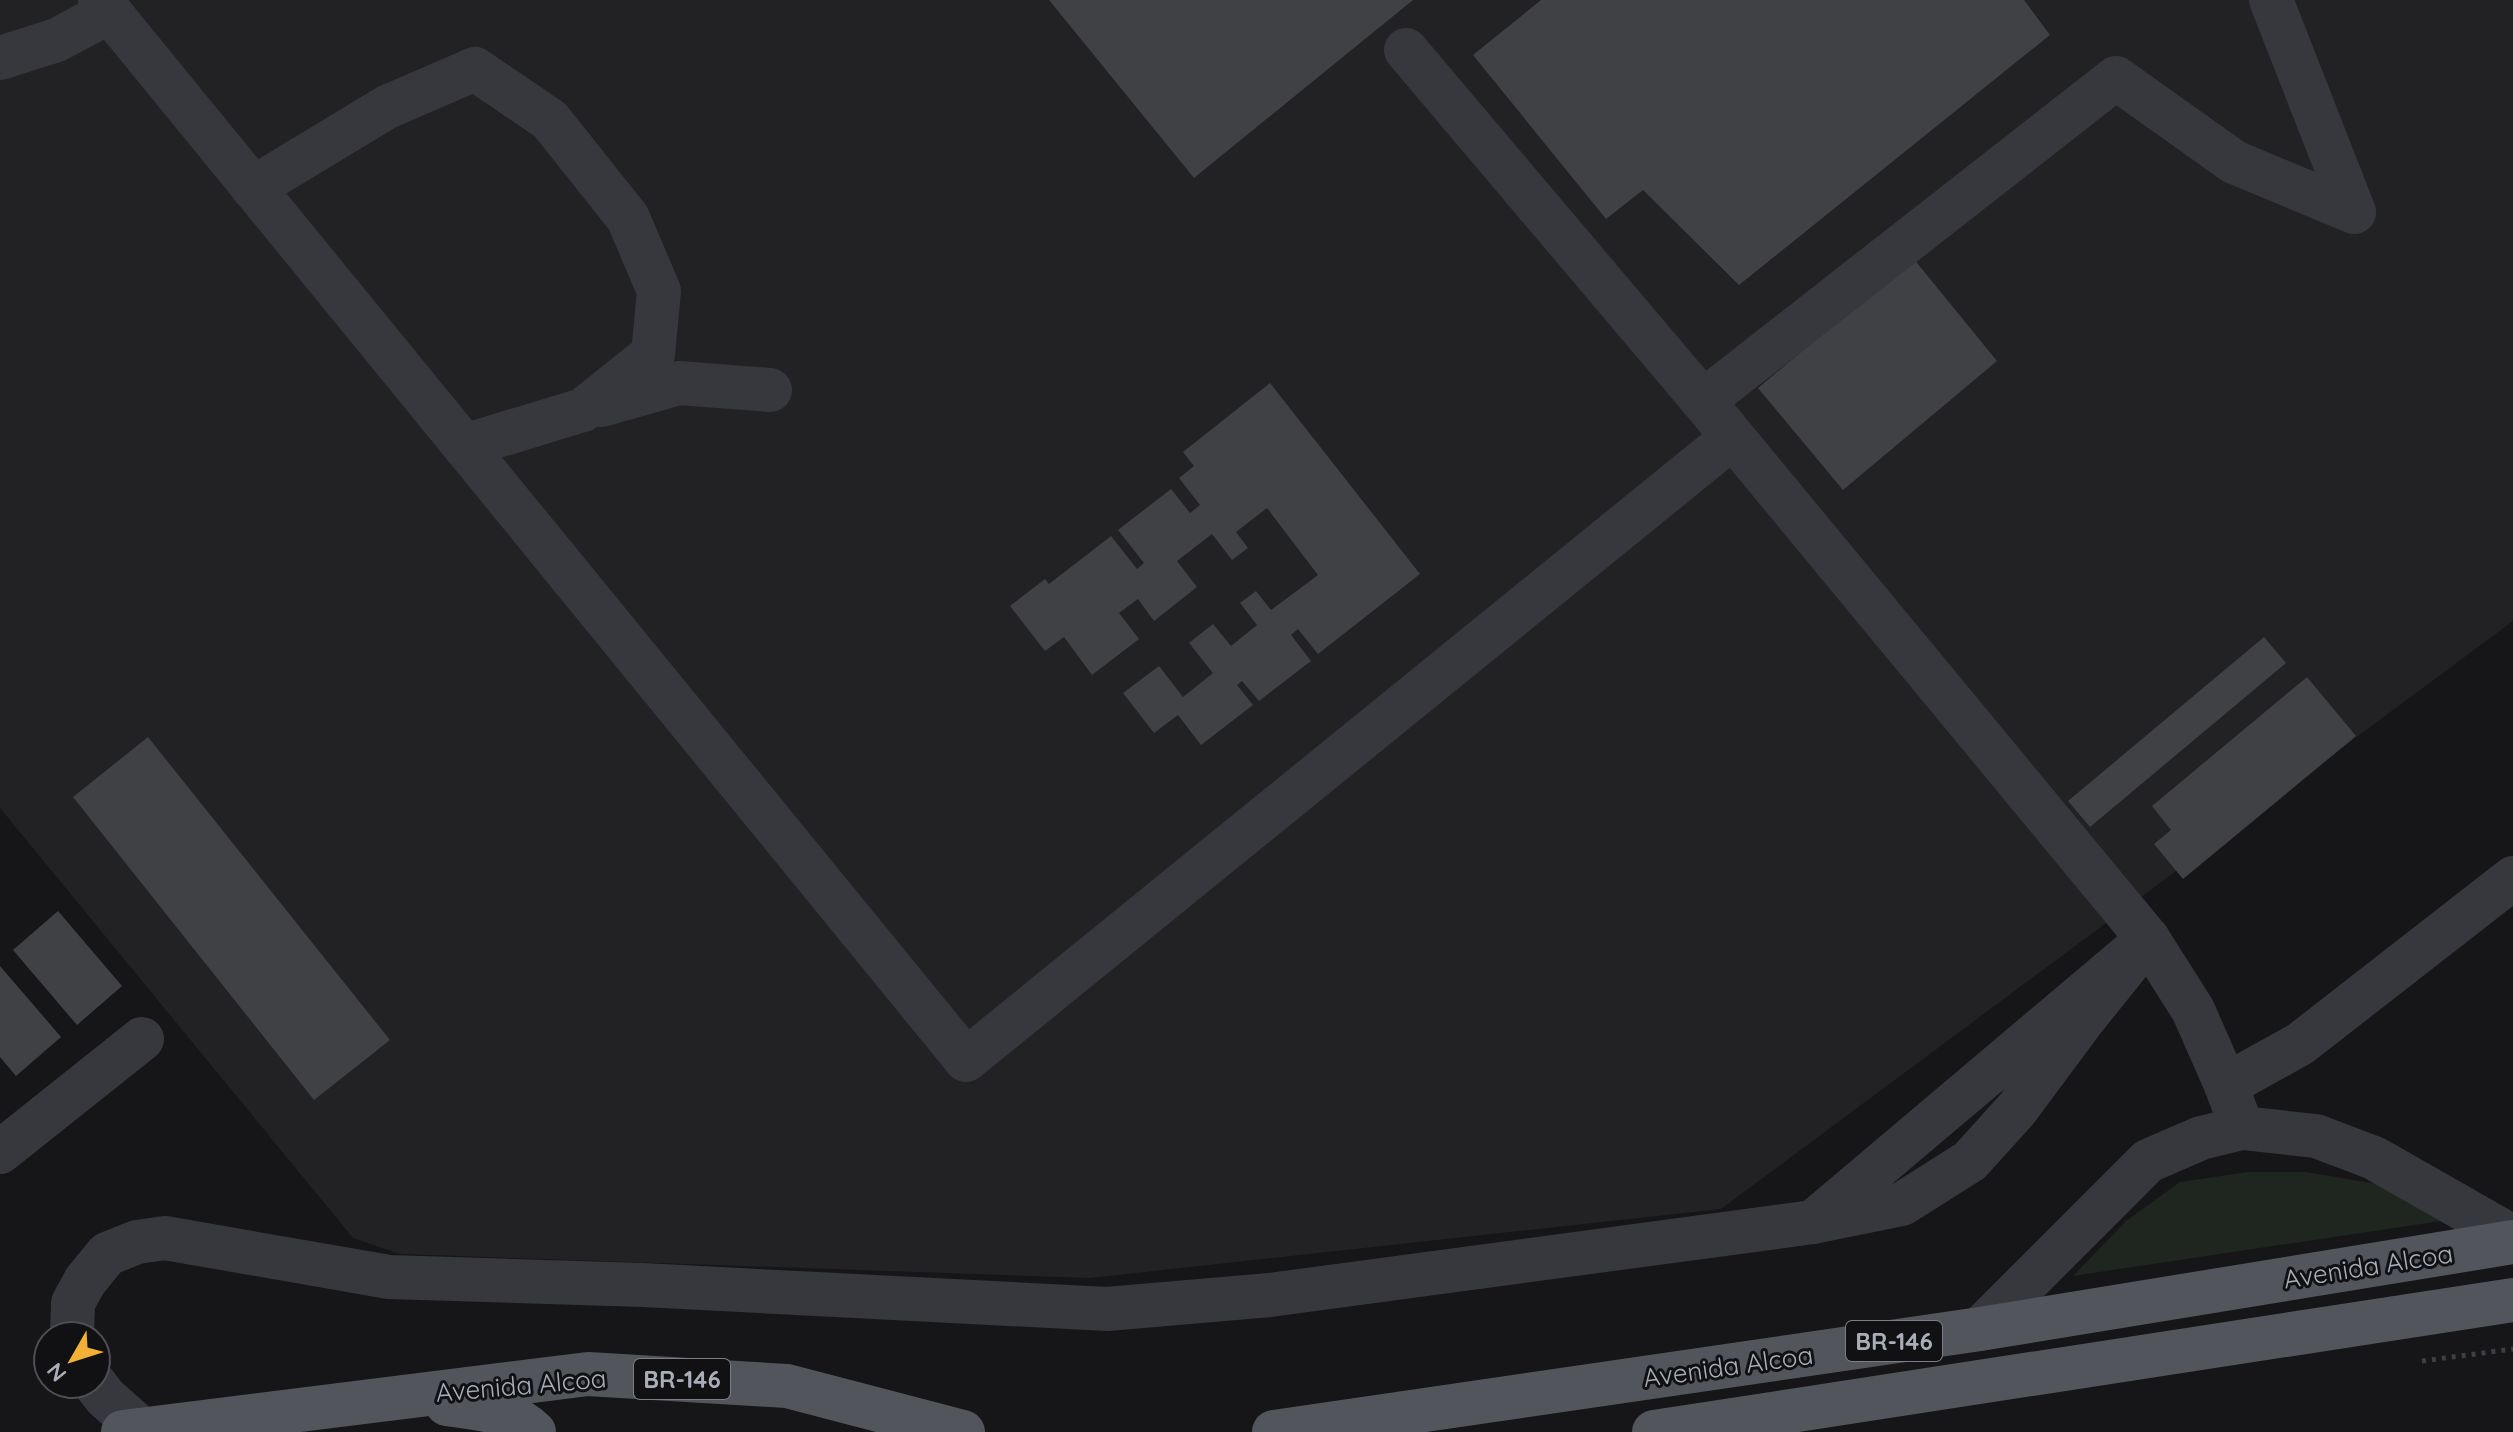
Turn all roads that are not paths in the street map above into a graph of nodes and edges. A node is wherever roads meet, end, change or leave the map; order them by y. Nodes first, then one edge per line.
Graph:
1 (2271, 0) edge
2 (105, 6) edge
3 (1406, 50) dead end
4 (0, 58) edge
5 (253, 188) junction
6 (770, 390) dead end
7 (1703, 401) junction
8 (583, 410) junction
9 (1733, 437) junction
10 (464, 446) junction
11 (2513, 878) edge
12 (2148, 939) junction
13 (142, 1039) dead end
14 (2226, 1085) junction
15 (2242, 1128) junction
16 (0, 1152) edge
17 (2513, 1240) edge
18 (2513, 1300) edge
19 (72, 1320) edge
20 (1980, 1329) junction
21 (396, 1397) junction
22 (107, 1400) edge
23 (132, 1431) edge
24 (534, 1432) edge
25 (963, 1432) edge
26 (1274, 1432) edge
27 (1654, 1432) edge

1 - 7 street
2 - 4 street
2 - 5 street
3 - 7 street
5 - 8 street
5 - 10 street
6 - 8 street
7 - 9 street
8 - 10 street
9 - 10 street
9 - 12 street
11 - 14 street
12 - 14 street
12 - 19 street
13 - 16 street
14 - 15 street
15 - 17 street
15 - 20 street
17 - 20 main road, Avenida Alcoa / BR-146
18 - 27 main road, Avenida Alcoa / BR-146
20 - 26 main road, Avenida Alcoa / BR-146
21 - 23 main road, Avenida Alcoa / BR-146
21 - 24 main road
21 - 25 main road, Avenida Alcoa / BR-146
22 - 23 street

